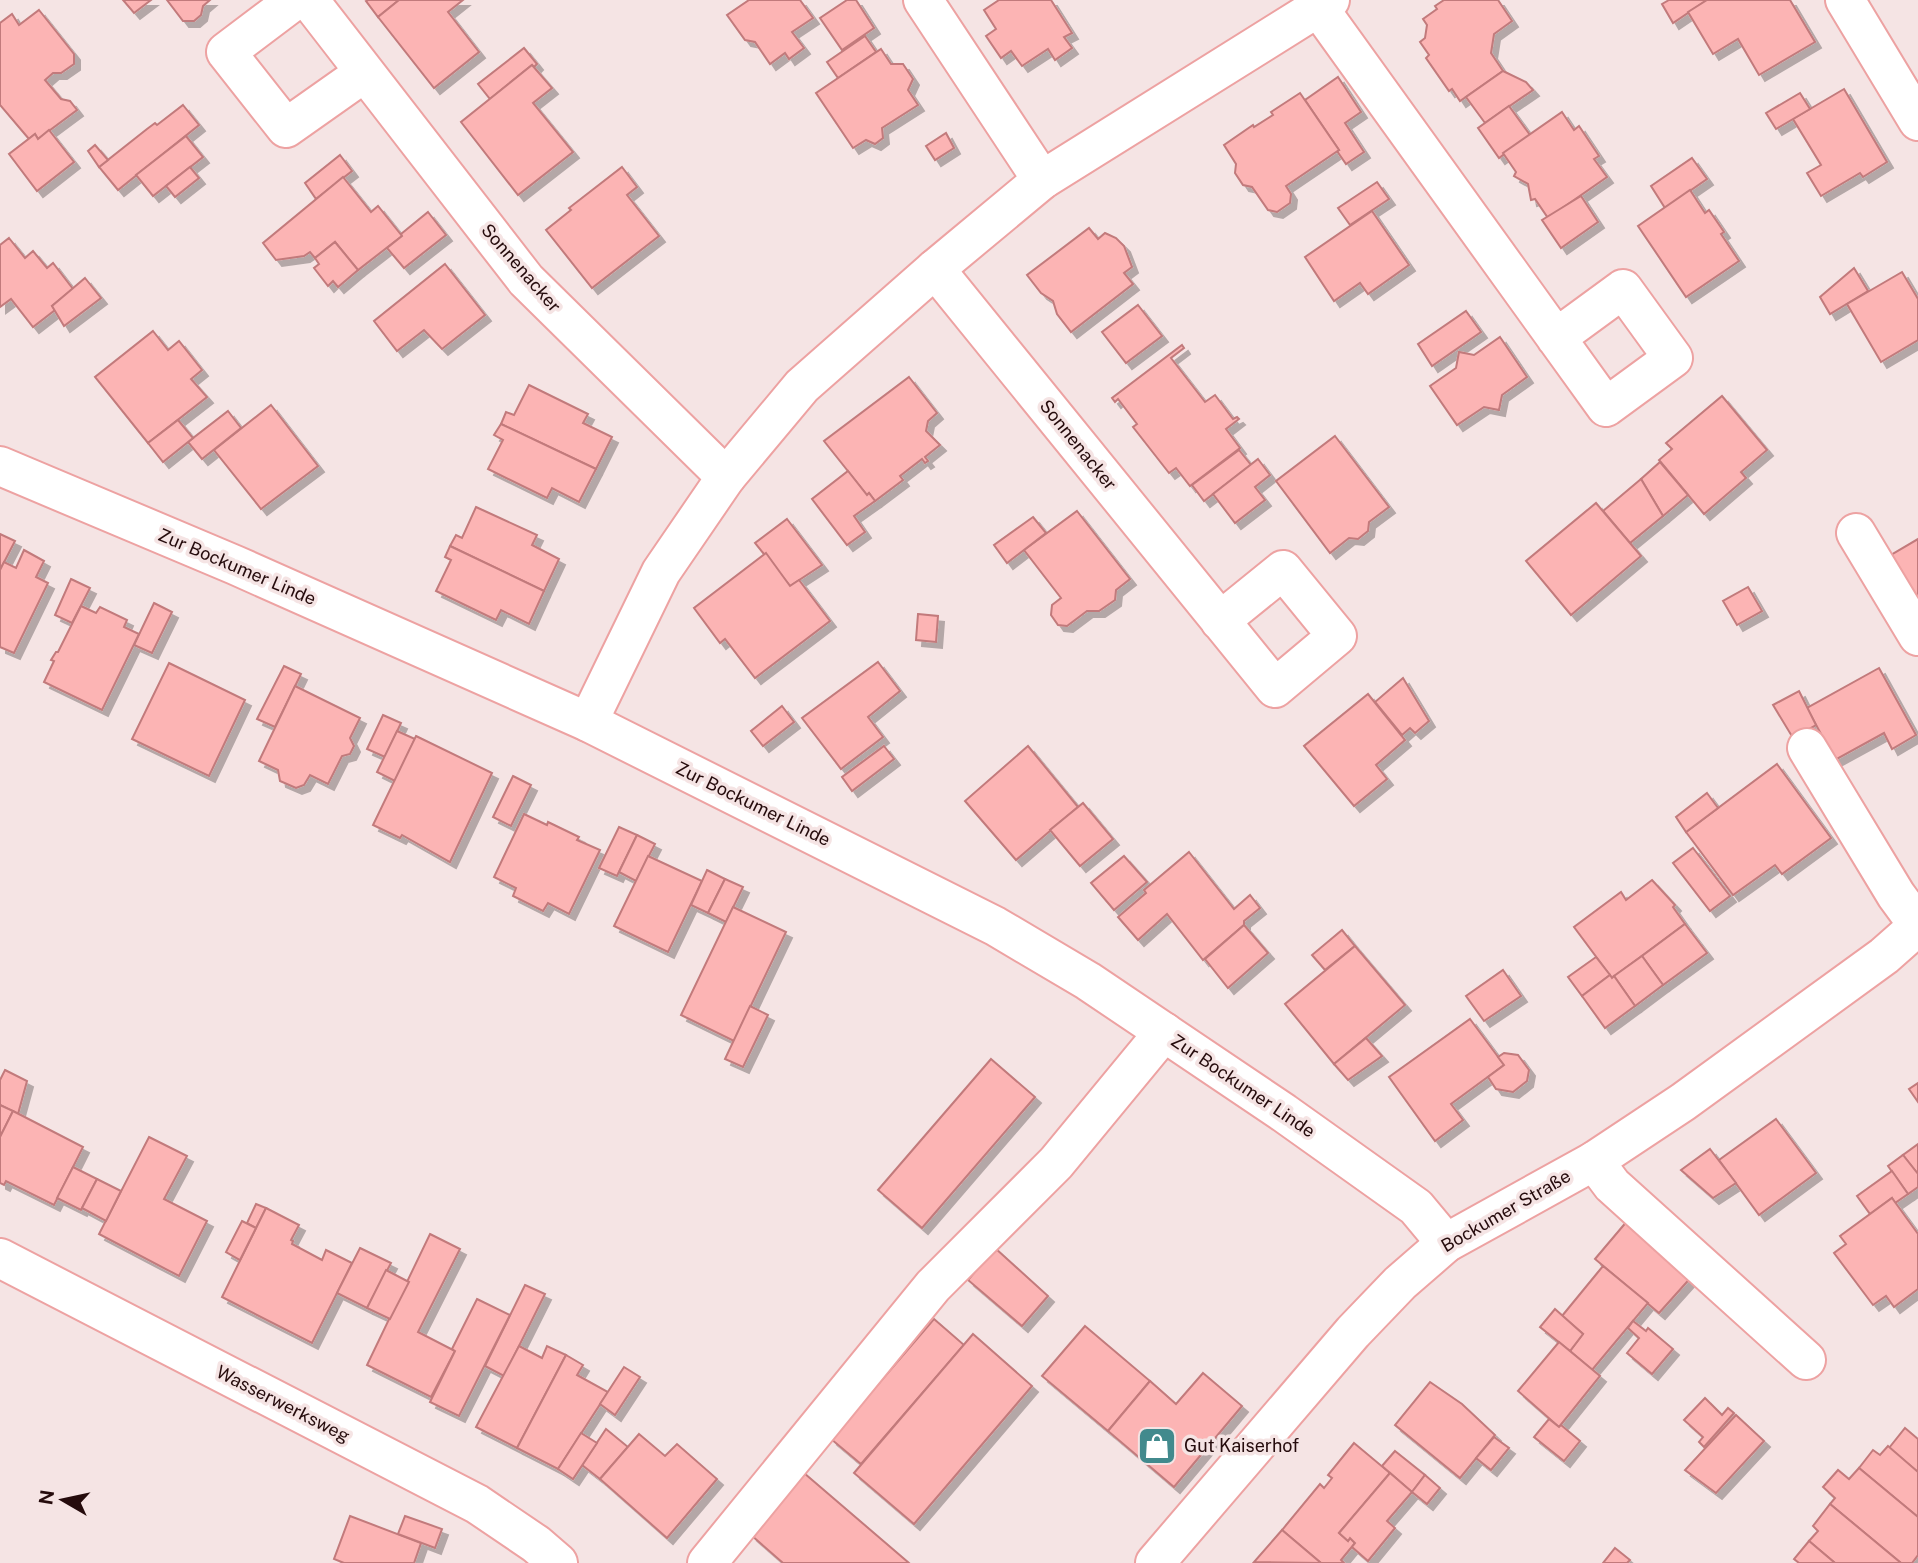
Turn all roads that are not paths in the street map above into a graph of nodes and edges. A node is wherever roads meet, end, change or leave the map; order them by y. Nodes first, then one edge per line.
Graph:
1 (295, 0) edge
2 (309, 0) edge
3 (923, 0) edge
4 (1845, 0) edge
5 (1324, 3) edge
6 (364, 73) junction
7 (1912, 97) edge
8 (1042, 180) junction
9 (935, 269) junction
10 (1556, 338) dead end
11 (0, 467) edge
12 (726, 477) junction
13 (1856, 533) dead end
14 (1220, 621) dead end
15 (1918, 636) edge
16 (588, 722) junction
17 (1807, 748) dead end
18 (1918, 925) edge
19 (1164, 1032) junction
20 (1594, 1161) junction
21 (1446, 1243) junction
22 (0, 1258) edge
23 (1806, 1360) dead end
24 (541, 1557) edge
25 (707, 1563) edge
26 (1155, 1563) edge

1 - 6 street
2 - 6 street, Sonnenacker
3 - 8 street
4 - 7 street
5 - 8 street
5 - 10 street
6 - 12 street, Sonnenacker
8 - 9 street
9 - 12 street
9 - 14 street, Sonnenacker
11 - 16 street, Zur Bockumer Linde
12 - 16 street
13 - 15 street
16 - 19 street, Zur Bockumer Linde
17 - 18 street
18 - 20 street, Bockumer Straße
19 - 21 street, Zur Bockumer Linde
19 - 25 street
20 - 21 street, Bockumer Straße
20 - 23 street
21 - 26 street, Bockumer Straße
22 - 24 street, Wasserwerksweg

